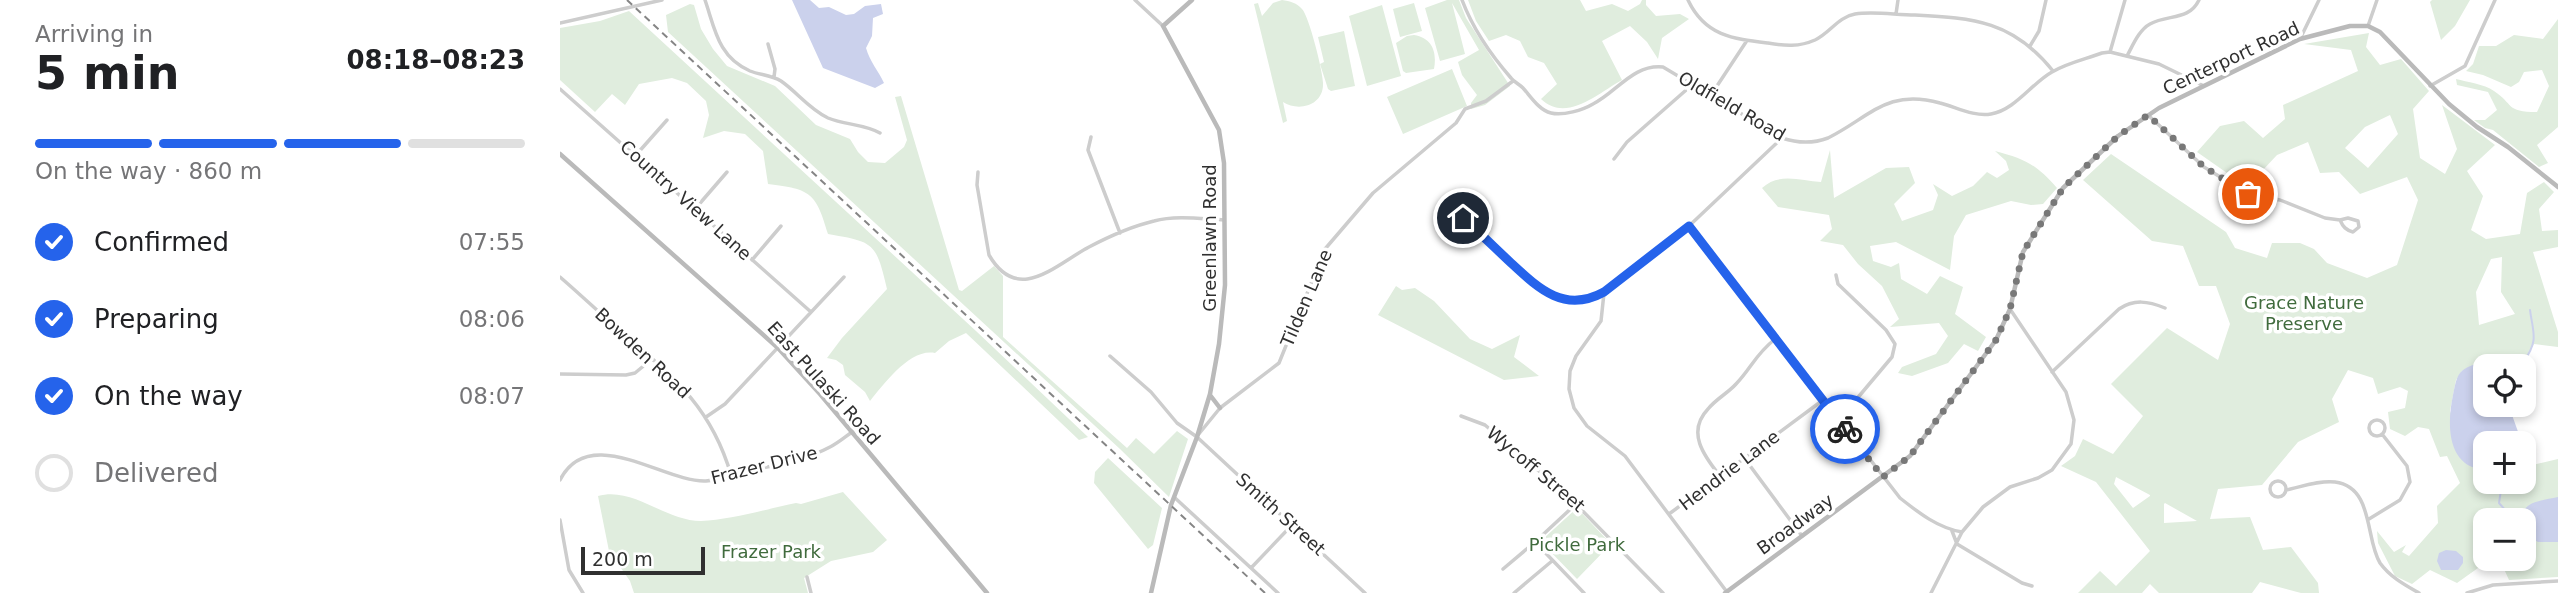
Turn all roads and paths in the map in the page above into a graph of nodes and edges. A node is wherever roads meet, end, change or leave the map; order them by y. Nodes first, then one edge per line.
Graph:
1 (662, 0) edge
2 (705, 0) edge
3 (1135, 0) edge
4 (1192, 0) edge
5 (1462, 0) edge
6 (1688, 0) edge
7 (1898, 0) edge
8 (2046, 0) edge
9 (2125, 0) edge
10 (2199, 0) edge
11 (2319, 0) edge
12 (2377, 0) edge
13 (2495, 0) edge
14 (654, 1) edge
15 (1896, 14) junction
16 (560, 23) edge
17 (1163, 26) junction
18 (2368, 26) junction
19 (2300, 39) junction
20 (1746, 42) junction
21 (768, 44) dead end
22 (2030, 46) junction
23 (2110, 52) junction
24 (2127, 56) junction
25 (2053, 71) junction
26 (774, 77) junction
27 (1513, 81) junction
28 (1693, 85) junction
29 (2204, 86) junction
30 (2430, 86) junction
31 (560, 89) edge
32 (1712, 94) junction
33 (2148, 115) junction
34 (667, 120) dead end
35 (880, 132) dead end
36 (1091, 137) dead end
37 (1782, 138) junction
38 (560, 153) edge
39 (636, 155) junction
40 (1614, 159) dead end
41 (727, 172) dead end
42 (978, 172) dead end
43 (2558, 187) edge
44 (695, 209) junction
45 (1463, 218) dead end
46 (1226, 220) junction
47 (2340, 220) junction
48 (782, 226) dead end
49 (1689, 226) junction
50 (1121, 233) junction
51 (752, 260) junction
52 (1836, 275) dead end
53 (560, 277) edge
54 (844, 277) dead end
55 (1604, 292) junction
56 (2165, 308) dead end
57 (2010, 309) junction
58 (811, 312) junction
59 (1775, 339) junction
60 (778, 348) junction
61 (1110, 356) dead end
62 (652, 359) junction
63 (2052, 372) junction
64 (560, 374) edge
65 (1210, 394) junction
66 (1823, 400) junction
67 (1220, 408) junction
68 (1461, 415) dead end
69 (706, 417) junction
70 (1840, 422) junction
71 (852, 432) junction
72 (2382, 434) junction
73 (1197, 436) junction
74 (1744, 458) junction
75 (731, 475) junction
76 (1720, 476) junction
77 (1883, 477) junction
78 (560, 480) edge
79 (2286, 490) junction
80 (1174, 497) junction
81 (1577, 503) junction
82 (1669, 514) junction
83 (2369, 519) junction
84 (560, 520) edge
85 (1291, 526) junction
86 (1952, 531) junction
87 (1962, 532) junction
88 (1802, 537) junction
89 (1535, 542) junction
90 (1957, 544) junction
91 (1552, 561) junction
92 (1251, 568) junction
93 (1503, 569) dead end
94 (807, 577) dead end
95 (2558, 581) edge
96 (2032, 586) dead end
97 (580, 592) edge
98 (1726, 592) edge
99 (811, 593) edge
100 (987, 593) edge
101 (1151, 593) edge
102 (1278, 593) edge
103 (1365, 593) edge
104 (1514, 593) edge
105 (1584, 593) edge
106 (1663, 593) edge
107 (1931, 593) edge
108 (2419, 593) edge
109 (2467, 593) edge

1 - 14 street
2 - 26 street
3 - 17 street
4 - 17 main road
5 - 27 street, Oldfield Road
6 - 20 street
7 - 15 street
8 - 22 street
9 - 23 street
10 - 24 street
11 - 19 street
12 - 18 street
13 - 30 street
14 - 16 street
15 - 20 street
15 - 22 street
17 - 46 main road, Greenlawn Road
18 - 19 main road, Centerport Road
18 - 30 main road
19 - 29 main road, Centerport Road
20 - 32 street
21 - 26 street
22 - 25 street
23 - 24 street
23 - 25 street, Oldfield Road
24 - 29 street
25 - 37 street, Oldfield Road
26 - 35 street
27 - 28 street, Oldfield Road
27 - 67 street, Tilden Lane
28 - 32 street, Oldfield Road
28 - 40 street
29 - 33 main road, Centerport Road
30 - 43 main road
31 - 39 street, Country View Lane
32 - 37 street, Oldfield Road
33 - 47 street
33 - 57 main road, Centerport Road
34 - 39 street
36 - 50 street
37 - 49 street
38 - 60 main road, East Pulaski Road
39 - 44 street, Country View Lane
41 - 44 street
42 - 50 street
44 - 51 street, Country View Lane
45 - 55 street
46 - 50 street
46 - 65 main road, Greenlawn Road
47 - 47 street
48 - 51 street
49 - 55 street
49 - 59 street
51 - 58 street, Country View Lane
52 - 70 street
53 - 62 street, Bowden Road
54 - 58 street
55 - 82 street
56 - 63 street
57 - 63 street
57 - 77 main road, Centerport Road
58 - 60 street
59 - 66 street
59 - 76 street
60 - 69 street
60 - 71 main road, East Pulaski Road
61 - 73 street, Smith Street
62 - 64 street
62 - 69 street, Bowden Road
63 - 87 street
65 - 67 main road
65 - 73 main road, Greenlawn Road
66 - 70 street
66 - 74 street, Hendrie Lane
67 - 73 street, Tilden Lane
68 - 81 street, Wycoff Street
69 - 75 street, Bowden Road
70 - 77 street
71 - 75 street, Frazer Drive
71 - 100 main road, East Pulaski Road
72 - 72 street
72 - 83 street
73 - 80 main road, Greenlawn Road
73 - 85 street, Smith Street
74 - 76 street, Hendrie Lane
74 - 88 street
75 - 78 street, Frazer Drive
76 - 82 street, Hendrie Lane
77 - 86 street
77 - 88 main road, Broadway
79 - 79 street
79 - 83 street
80 - 92 street
80 - 101 main road, Greenlawn Road
81 - 89 street
81 - 106 street, Wycoff Street
82 - 98 street
83 - 108 street
84 - 97 street
85 - 92 street
85 - 103 street, Smith Street
86 - 87 street
86 - 90 street
87 - 90 street
88 - 98 main road, Broadway
89 - 91 street
89 - 93 street
90 - 96 street
90 - 107 street
91 - 104 street
91 - 105 street
92 - 102 street
94 - 99 street
95 - 109 street

